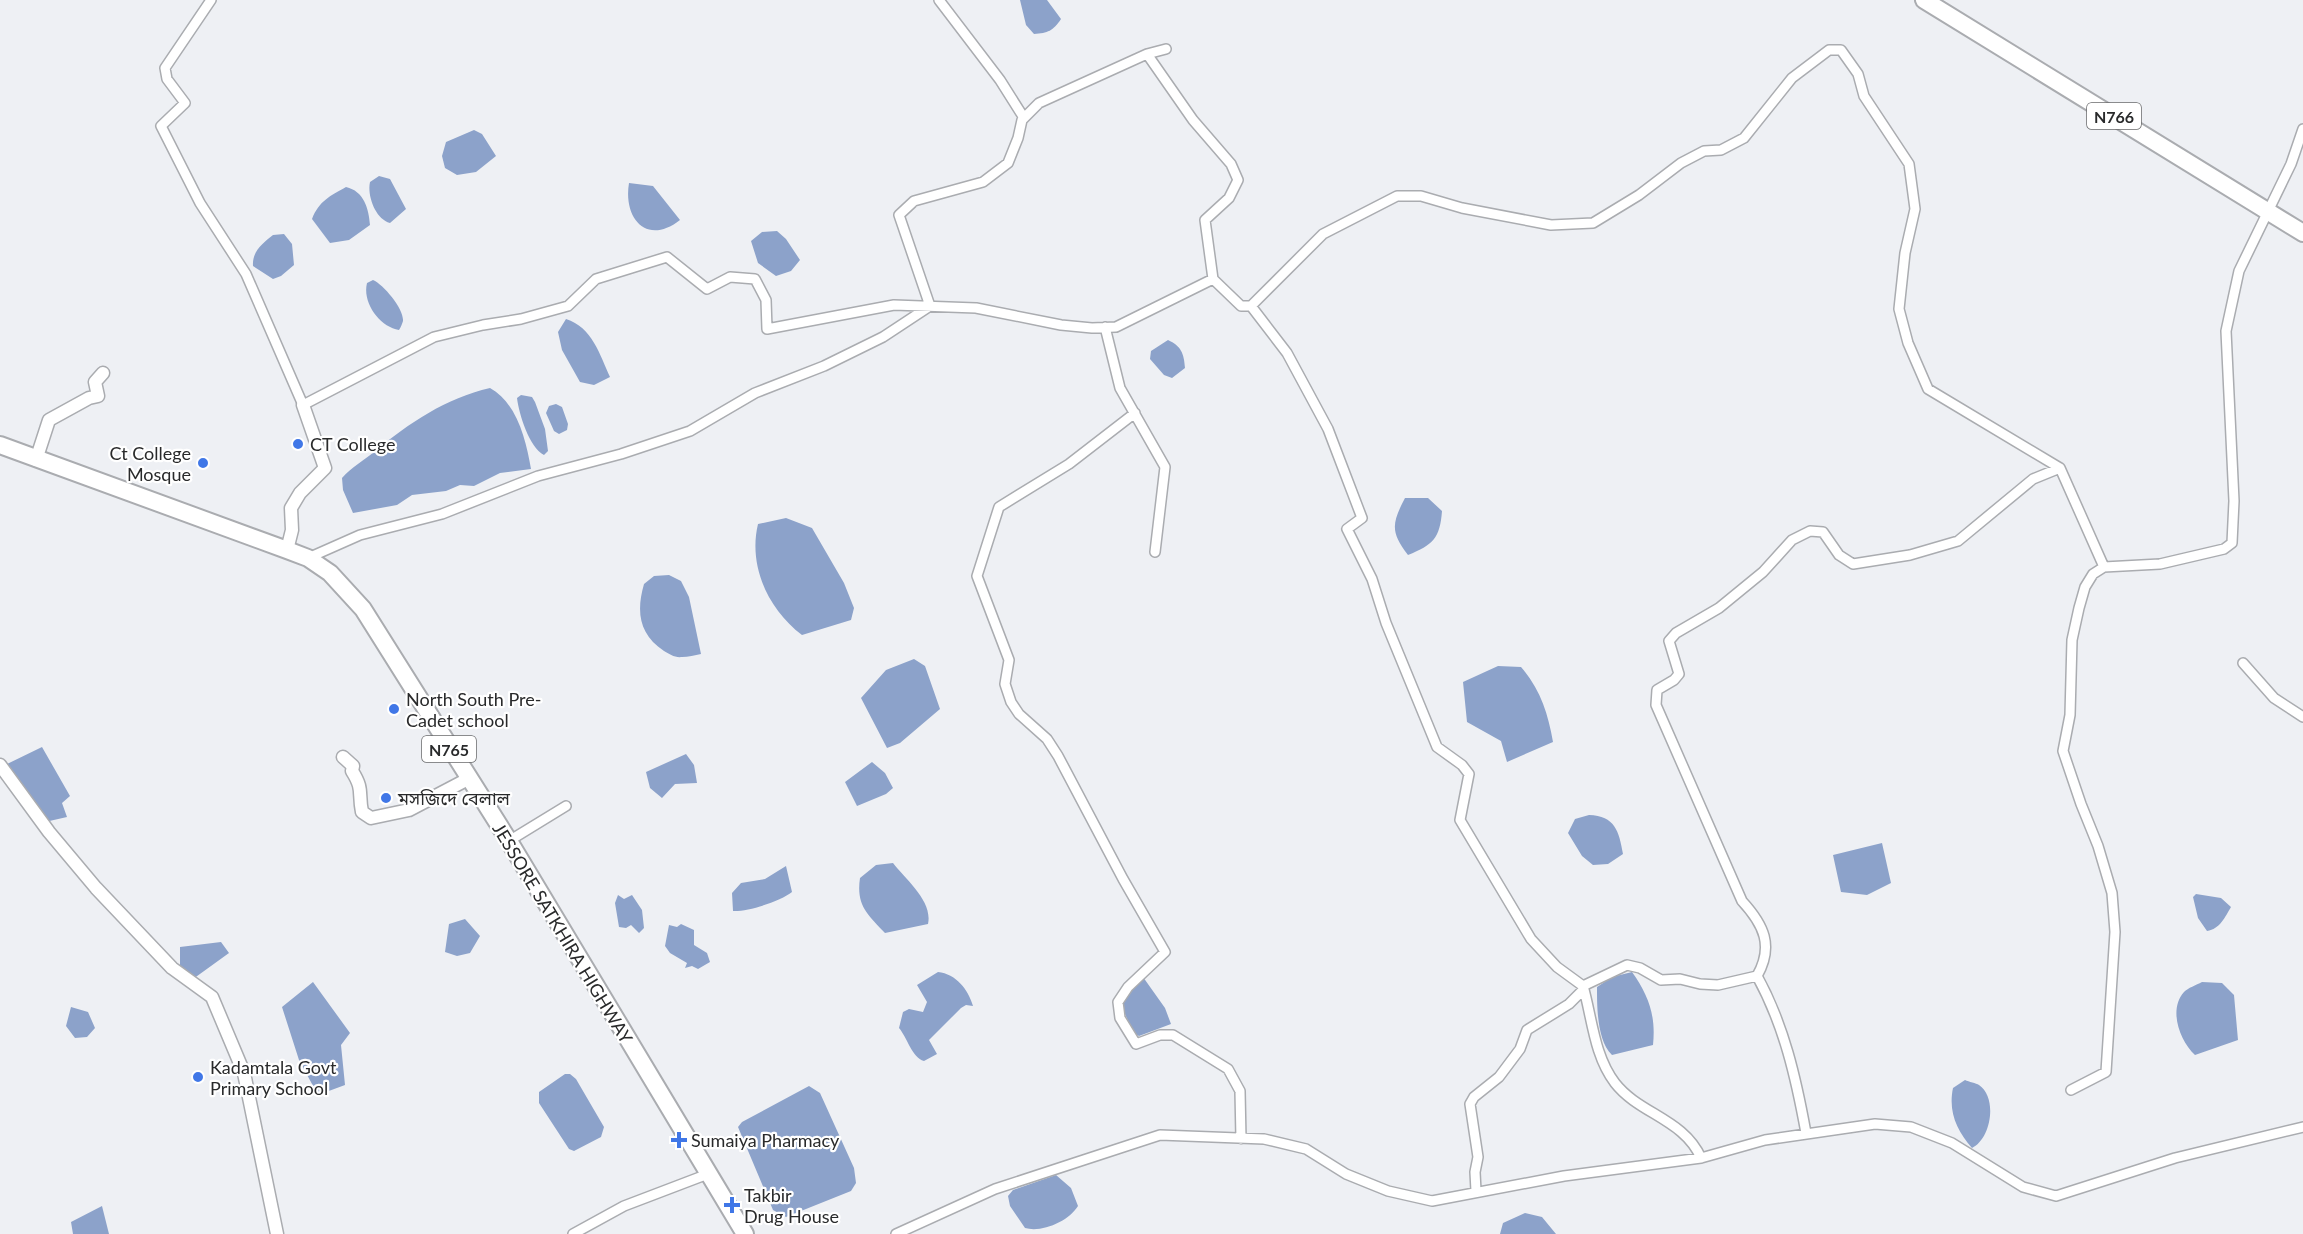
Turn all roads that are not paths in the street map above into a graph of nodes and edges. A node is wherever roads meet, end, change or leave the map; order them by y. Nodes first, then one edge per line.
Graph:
1 (211, 0) edge
2 (939, 0) edge
3 (1924, 0) edge
4 (1166, 50) dead end
5 (1147, 54) junction
6 (1024, 118) junction
7 (2303, 129) edge
8 (2268, 212) junction
9 (2303, 233) edge
10 (1213, 279) junction
11 (930, 306) junction
12 (1251, 306) junction
13 (1105, 327) junction
14 (103, 373) dead end
15 (303, 405) junction
16 (1135, 413) junction
17 (0, 445) edge
18 (36, 460) junction
19 (2060, 468) junction
20 (287, 550) junction
21 (1155, 552) dead end
22 (308, 558) junction
23 (2104, 567) junction
24 (2243, 663) dead end
25 (2303, 717) edge
26 (343, 756) dead end
27 (0, 765) edge
28 (468, 779) junction
29 (566, 806) dead end
30 (509, 841) junction
31 (1757, 976) junction
32 (1584, 987) junction
33 (2071, 1090) dead end
34 (2303, 1127) edge
35 (1806, 1133) junction
36 (1241, 1139) junction
37 (1701, 1158) junction
38 (708, 1174) junction
39 (1476, 1191) junction
40 (277, 1234) edge
41 (573, 1234) edge
42 (745, 1234) edge
43 (896, 1234) edge

1 - 15 street
2 - 6 street
3 - 8 highway, N766
4 - 5 street
5 - 6 street
5 - 10 street
6 - 11 street
7 - 8 street
8 - 9 highway, N766
8 - 23 street
10 - 12 street
10 - 13 street
11 - 13 street
11 - 15 street
11 - 22 street
12 - 19 street
12 - 32 street
13 - 16 street
14 - 18 street
15 - 20 street
16 - 21 street
16 - 36 street
17 - 18 highway, JESSORE SATKHIRA HIGHWAY / N765
18 - 20 highway, JESSORE SATKHIRA HIGHWAY / N765
19 - 23 street
19 - 31 street
20 - 22 highway, JESSORE SATKHIRA HIGHWAY / N765
22 - 28 highway, JESSORE SATKHIRA HIGHWAY / N765
23 - 33 street
24 - 25 street
26 - 28 street
27 - 40 street
28 - 30 highway, JESSORE SATKHIRA HIGHWAY / N765
29 - 30 street
30 - 38 highway, JESSORE SATKHIRA HIGHWAY / N765
31 - 32 street
31 - 35 street
32 - 37 street
32 - 39 street
34 - 35 street
35 - 37 street
36 - 39 street
36 - 43 street
37 - 39 street
38 - 41 street
38 - 42 highway, JESSORE SATKHIRA HIGHWAY / N765

